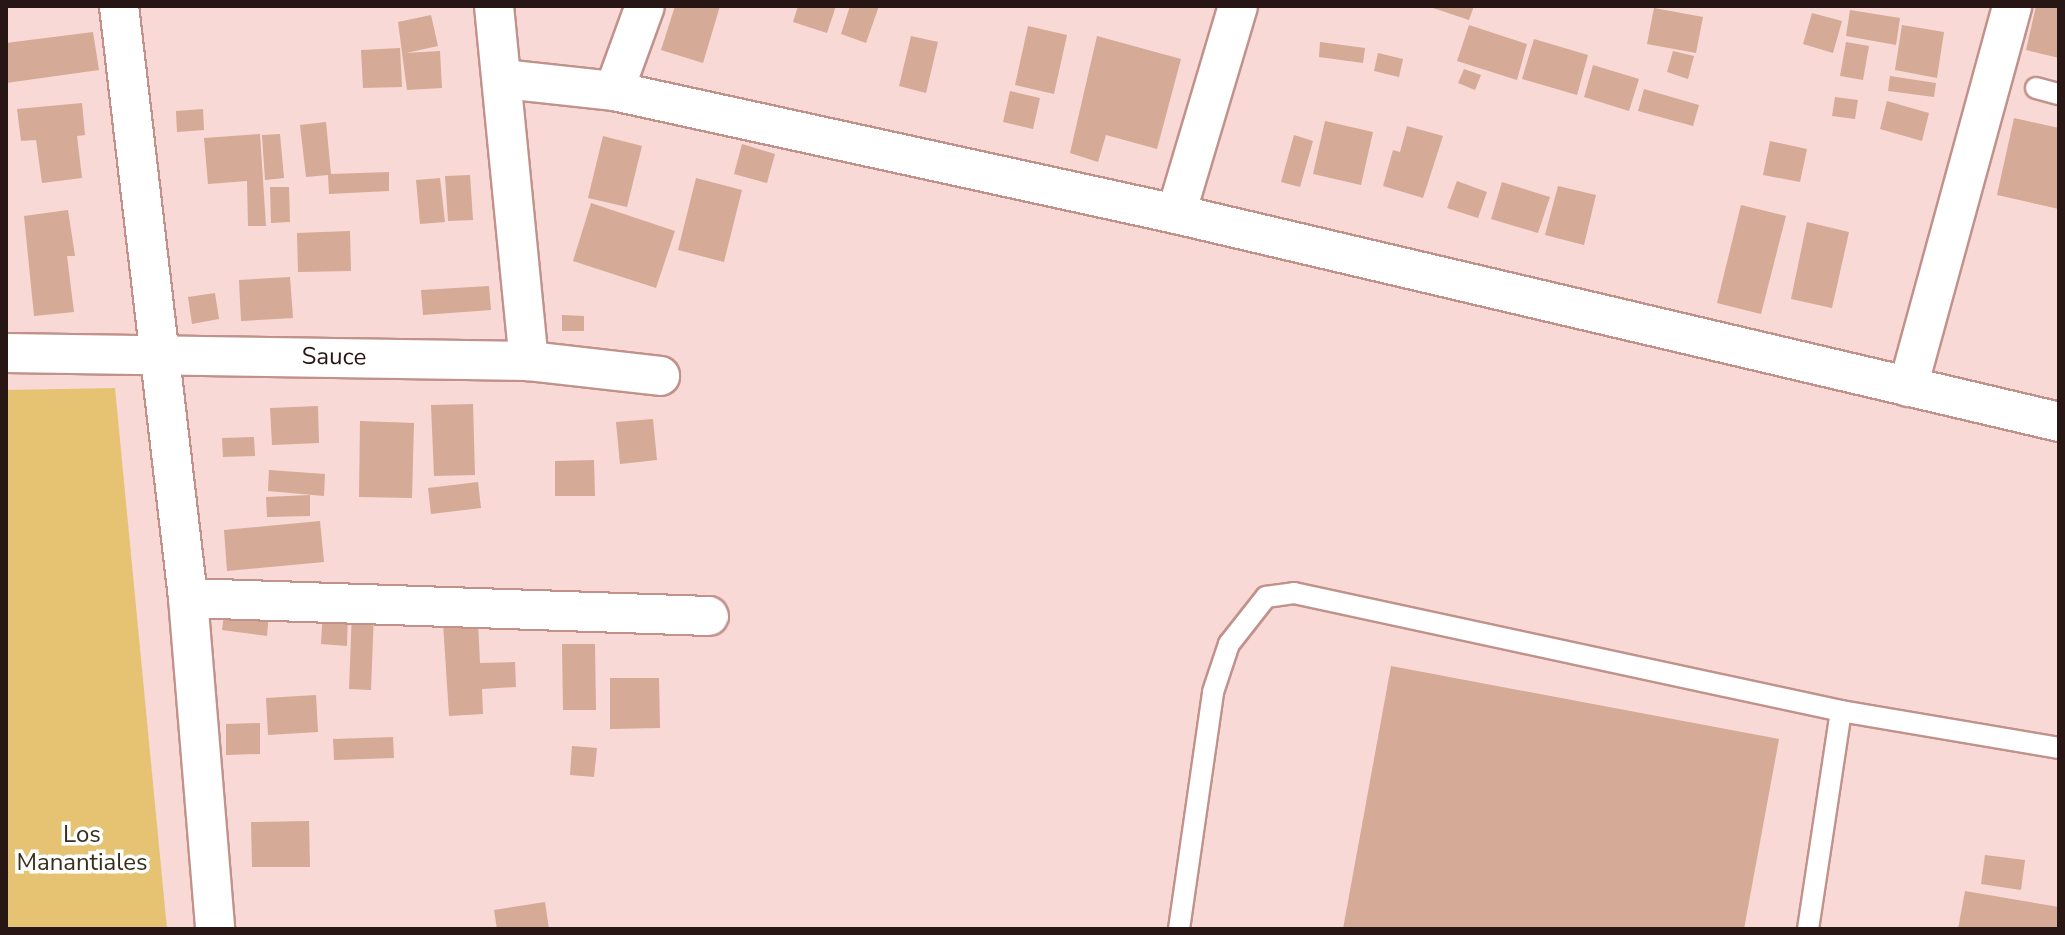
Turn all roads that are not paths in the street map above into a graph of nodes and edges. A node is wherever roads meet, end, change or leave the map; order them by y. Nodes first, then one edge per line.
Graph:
1 (119, 6) edge
2 (494, 6) edge
3 (645, 6) edge
4 (1238, 6) edge
5 (2012, 6) edge
6 (503, 79) junction
7 (2036, 88) dead end
8 (614, 91) junction
9 (2059, 94) edge
10 (1176, 214) junction
11 (6, 353) edge
12 (160, 354) junction
13 (529, 361) junction
14 (660, 376) dead end
15 (1908, 387) junction
16 (2059, 422) edge
17 (188, 598) junction
18 (709, 616) dead end
19 (1841, 711) junction
20 (2059, 748) edge
21 (215, 929) edge
22 (1179, 929) edge
23 (1808, 929) edge

1 - 12 street
2 - 6 street
3 - 8 street
4 - 10 street
5 - 15 street
6 - 8 street
6 - 13 street
7 - 9 lane
8 - 10 street
10 - 15 street
11 - 12 street, Sauce
12 - 13 street, Sauce
12 - 17 street
13 - 14 street, Sauce
15 - 16 street
17 - 18 street
17 - 21 street
19 - 20 lane
19 - 22 lane
19 - 23 lane

